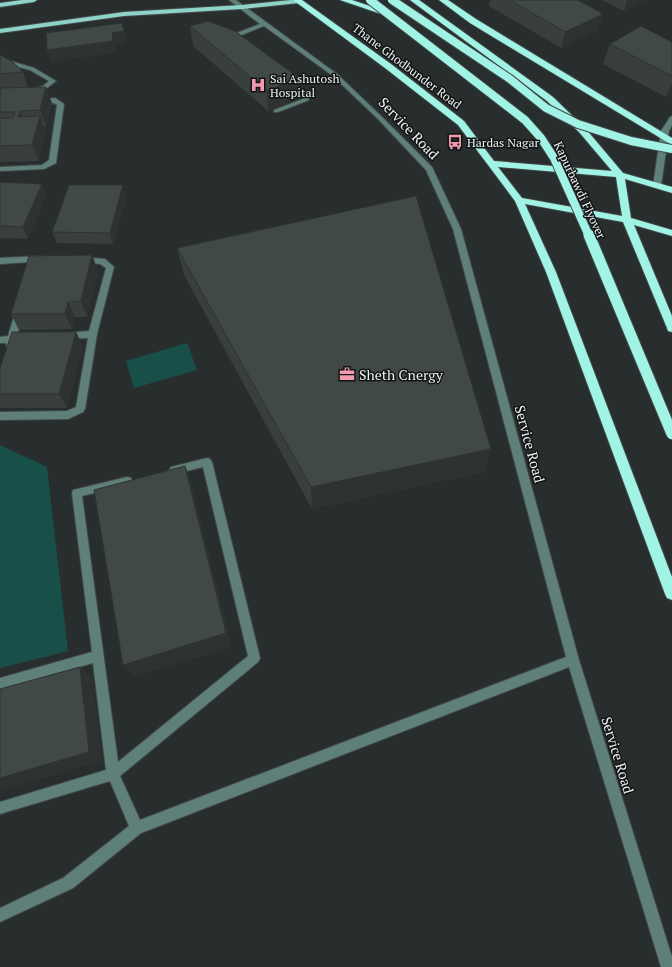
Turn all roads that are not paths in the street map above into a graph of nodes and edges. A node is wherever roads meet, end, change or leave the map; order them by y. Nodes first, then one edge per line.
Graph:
1 (34, 0) edge
2 (232, 0) edge
3 (298, 0) edge
4 (344, 0) edge
5 (370, 0) edge
6 (392, 0) edge
7 (414, 0) edge
8 (443, 0) edge
9 (0, 5) edge
10 (242, 7) junction
11 (387, 13) junction
12 (265, 24) junction
13 (0, 30) edge
14 (236, 46) edge
15 (0, 60) edge
16 (281, 78) edge
17 (24, 91) edge
18 (32, 101) edge
19 (276, 111) edge
20 (672, 118) edge
21 (664, 137) junction
22 (672, 142) edge
23 (672, 149) edge
24 (490, 163) junction
25 (0, 169) edge
26 (620, 175) junction
27 (657, 186) junction
28 (672, 190) edge
29 (519, 200) junction
30 (627, 220) junction
31 (672, 233) edge
32 (50, 260) edge
33 (72, 260) edge
34 (0, 261) edge
35 (22, 303) edge
36 (672, 328) edge
37 (93, 334) junction
38 (56, 336) edge
39 (26, 338) edge
40 (0, 340) edge
41 (11, 340) junction
42 (8, 354) edge
43 (0, 416) edge
44 (672, 434) edge
45 (161, 473) edge
46 (138, 478) edge
47 (672, 594) edge
48 (98, 656) junction
49 (573, 660) junction
50 (0, 684) edge
51 (113, 774) junction
52 (0, 808) edge
53 (137, 828) junction
54 (0, 915) edge
55 (668, 967) edge

1 - 9 main road
2 - 10 street, Service Road
3 - 10 main road
3 - 24 highway, Thane Ghodbunder Road
4 - 11 highway
5 - 11 highway, Kapurbawdi Flyover, bridge
6 - 23 highway, Kapurbawdi Flyover, bridge
7 - 26 highway
8 - 21 highway
10 - 12 street, Service Road
10 - 13 main road
11 - 44 highway, Kapurbawdi Flyover, bridge
12 - 14 street
12 - 49 street, Service Road
15 - 17 street
16 - 19 street
18 - 25 street
20 - 21 street
21 - 22 highway
21 - 27 street
24 - 26 highway
24 - 29 highway, Thane Ghodbunder Road
26 - 27 highway
26 - 30 highway
27 - 28 highway
29 - 30 highway
29 - 47 highway, Thane Ghodbunder Road
30 - 31 highway
30 - 36 highway
32 - 34 street
33 - 37 street
35 - 41 street
37 - 38 street
37 - 43 street
39 - 41 street
40 - 41 street
41 - 42 street
45 - 51 street
46 - 48 street
48 - 50 street
48 - 51 street
49 - 53 street
49 - 55 street, Service Road
51 - 52 street
51 - 53 street
53 - 54 street

